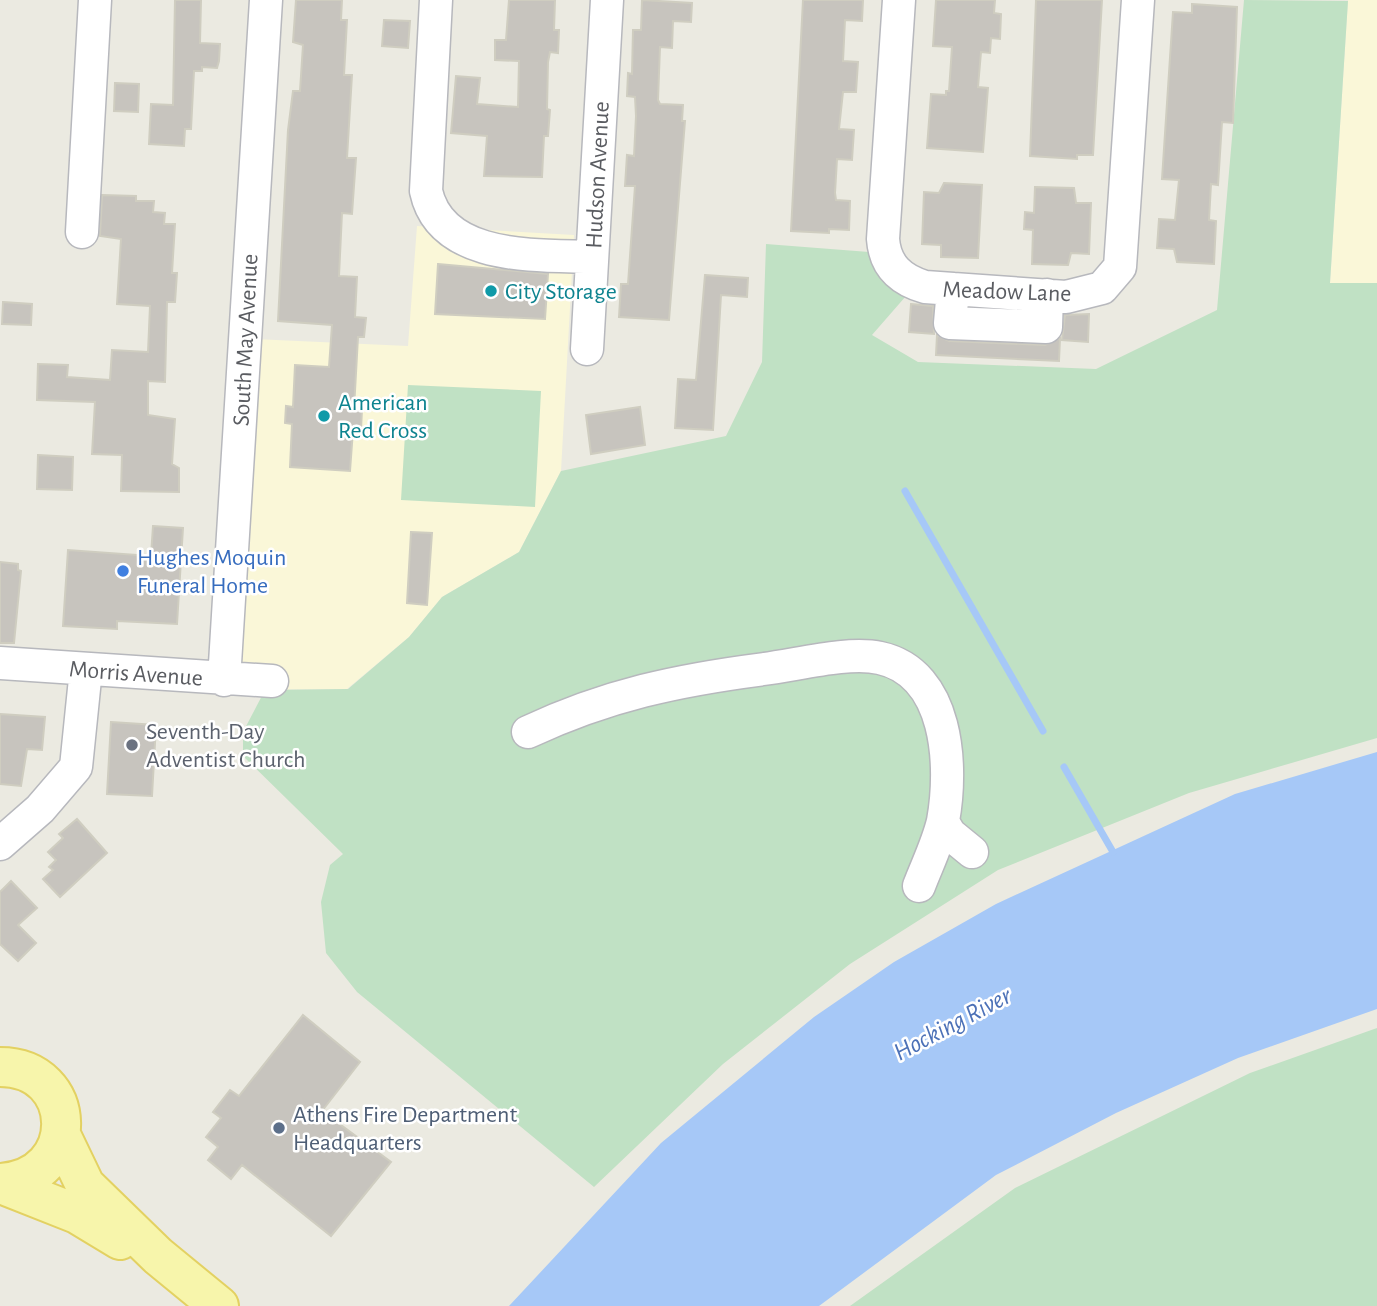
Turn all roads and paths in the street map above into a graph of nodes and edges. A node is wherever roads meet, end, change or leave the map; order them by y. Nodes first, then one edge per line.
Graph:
1 (95, 0) edge
2 (266, 0) edge
3 (436, 0) edge
4 (607, 0) edge
5 (899, 0) edge
6 (1138, 0) edge
7 (82, 232) dead end
8 (592, 257) junction
9 (587, 349) dead end
10 (0, 663) edge
11 (86, 669) junction
12 (224, 680) junction
13 (272, 681) dead end
14 (528, 732) dead end
15 (943, 822) junction
16 (0, 844) edge
17 (972, 852) dead end
18 (919, 886) dead end
19 (0, 1067) edge
20 (61, 1135) junction
21 (0, 1183) edge
22 (158, 1256) junction
23 (219, 1306) edge

1 - 7 street
2 - 12 street, South May Avenue
3 - 8 street
4 - 8 street, Hudson Avenue
5 - 6 street, Meadow Lane
8 - 9 street, Hudson Avenue
10 - 11 street, Morris Avenue
11 - 12 street, Morris Avenue
11 - 16 street
12 - 13 street, Morris Avenue
14 - 15 street
15 - 17 street
15 - 18 street
19 - 20 main road
20 - 21 main road
20 - 22 main road
21 - 22 main road
22 - 23 main road

